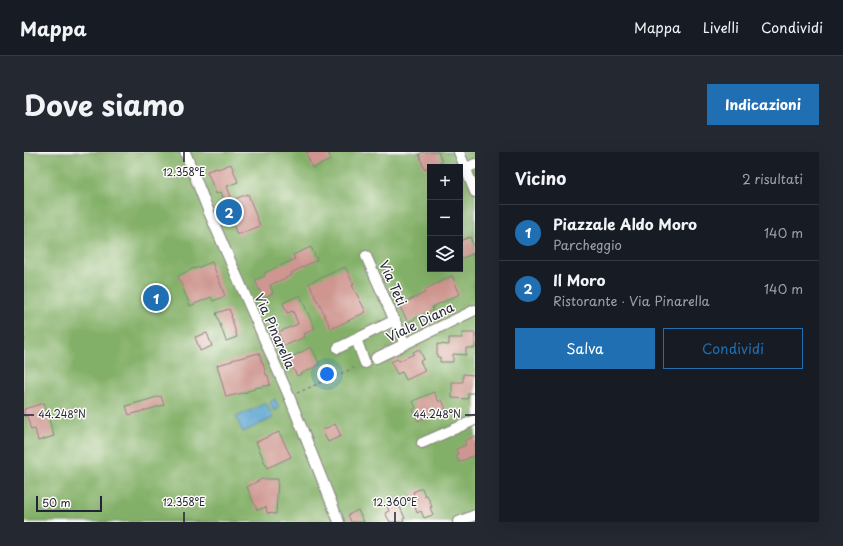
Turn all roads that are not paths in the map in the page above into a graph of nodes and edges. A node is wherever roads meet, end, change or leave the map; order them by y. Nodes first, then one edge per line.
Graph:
1 (185, 152) edge
2 (458, 152) edge
3 (475, 164) edge
4 (465, 168) junction
5 (475, 192) edge
6 (366, 256) dead end
7 (475, 310) edge
8 (395, 320) junction
9 (356, 339) junction
10 (405, 344) junction
11 (338, 348) dead end
12 (376, 358) dead end
13 (365, 363) road end
14 (475, 420) edge
15 (422, 444) dead end
16 (475, 515) edge
17 (339, 522) edge
18 (458, 522) edge

1 - 17 street, Via Pinarella
2 - 4 street
3 - 4 street
4 - 5 street
6 - 8 street, Via Teti
7 - 10 street, Viale Diana
8 - 9 street
8 - 10 street, Via Teti
9 - 11 street
9 - 13 street
10 - 12 street, Viale Diana
14 - 15 street
16 - 18 street

